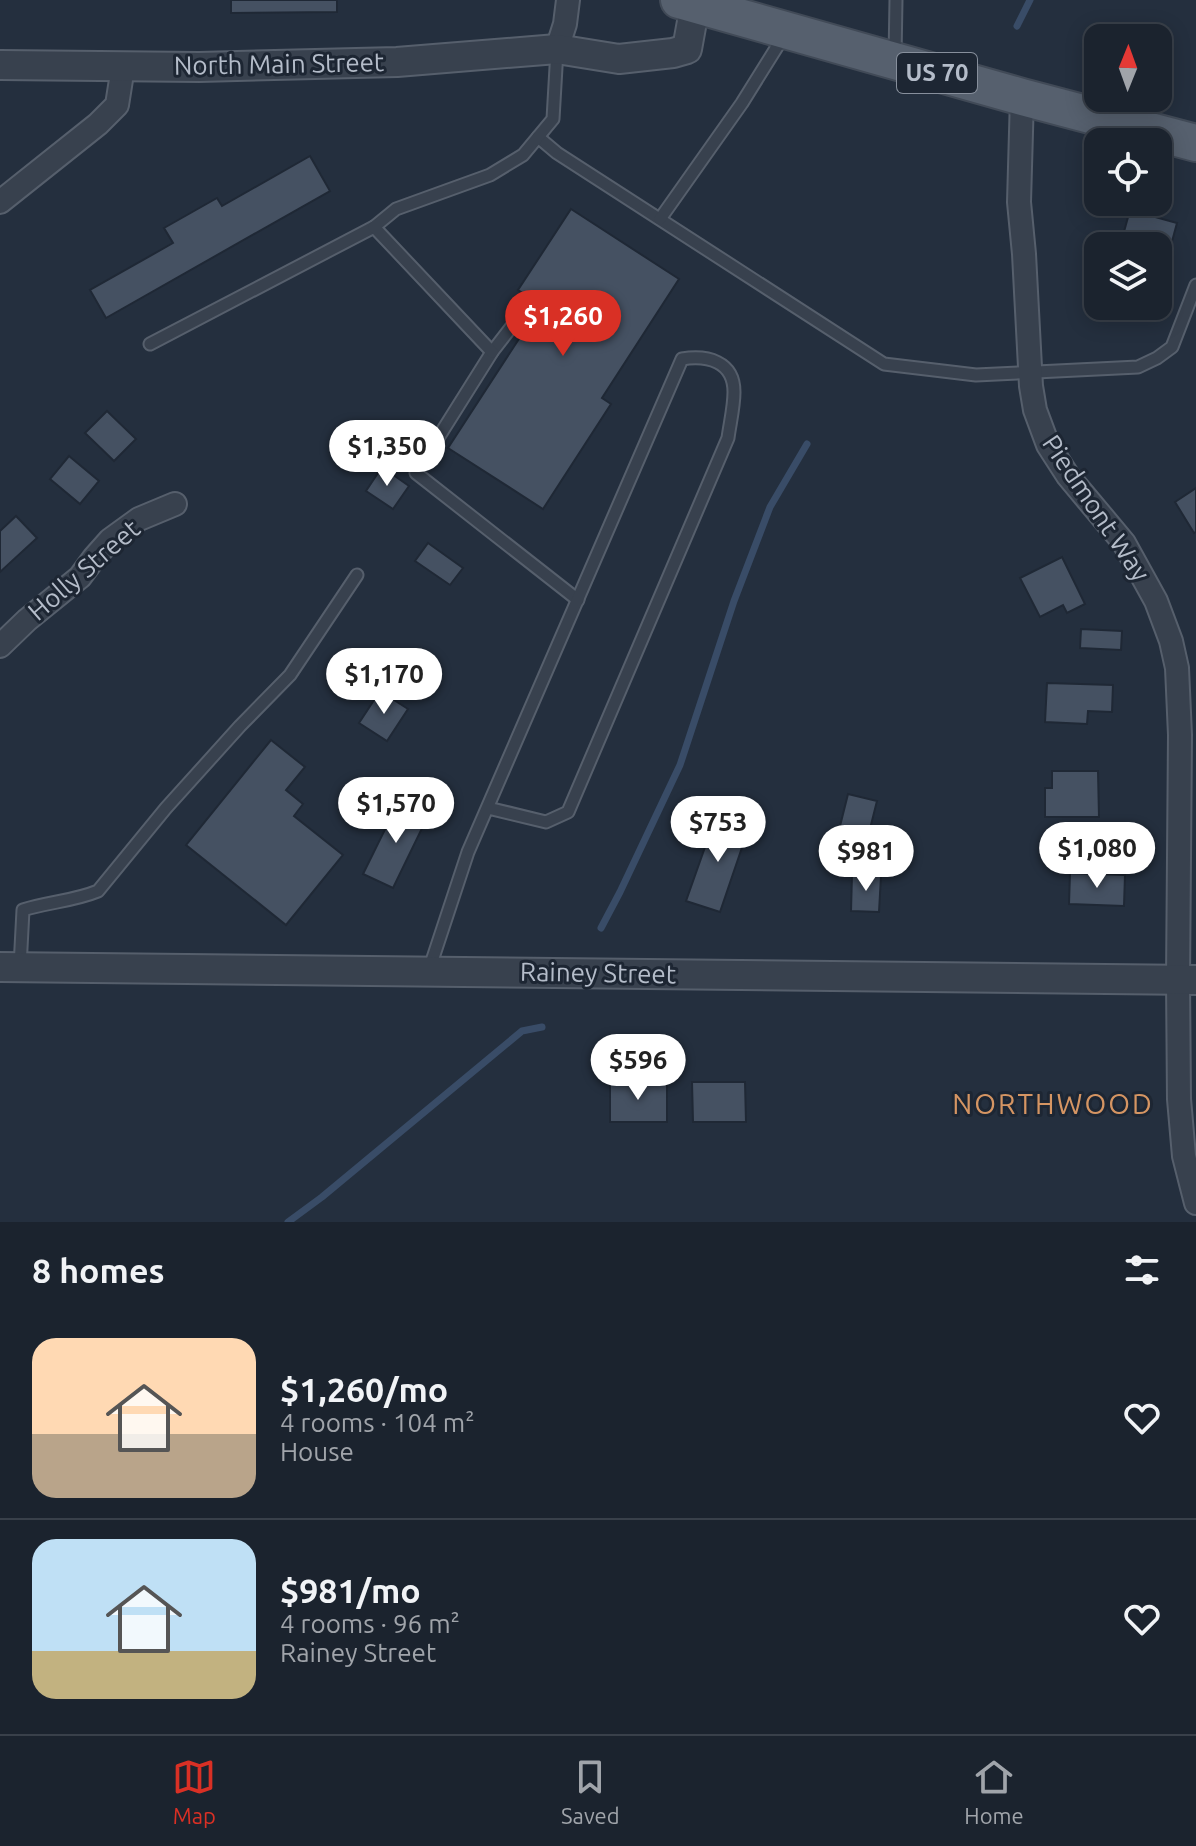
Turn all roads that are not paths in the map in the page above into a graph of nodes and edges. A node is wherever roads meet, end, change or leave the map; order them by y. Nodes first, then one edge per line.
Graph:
1 (568, 0) edge
2 (896, 0) edge
3 (690, 2) edge
4 (786, 31) junction
5 (557, 49) junction
6 (895, 61) junction
7 (0, 65) edge
8 (123, 67) junction
9 (1022, 97) junction
10 (538, 137) junction
11 (1196, 143) edge
12 (0, 202) edge
13 (660, 219) junction
14 (374, 227) junction
15 (1196, 285) edge
16 (523, 312) dead end
17 (150, 344) dead end
18 (492, 352) junction
19 (1030, 372) junction
20 (175, 504) dead end
21 (357, 575) dead end
22 (578, 600) junction
23 (0, 646) edge
24 (1188, 734) edge
25 (488, 808) junction
26 (10, 968) edge
27 (429, 971) junction
28 (1187, 980) edge
29 (1196, 1203) edge

1 - 5 street
2 - 6 lane
3 - 4 main road, US 70
3 - 5 street, North Main Street
4 - 6 main road, US 70
4 - 13 lane
5 - 8 street, North Main Street
5 - 10 lane
6 - 9 main road, US 70
7 - 8 street, North Main Street
8 - 12 street
9 - 11 main road, US 70
9 - 19 street, Piedmont Way
10 - 13 lane
10 - 14 lane
13 - 19 lane
14 - 17 lane
14 - 18 lane
15 - 19 lane
16 - 18 lane
18 - 22 lane
19 - 24 street, Piedmont Way
20 - 23 street, Holly Street
21 - 26 lane
22 - 25 lane
22 - 25 lane
24 - 28 street, Piedmont Way
25 - 27 lane
26 - 27 street, Rainey Street
27 - 28 street, Rainey Street
28 - 29 street, Piedmont Way

